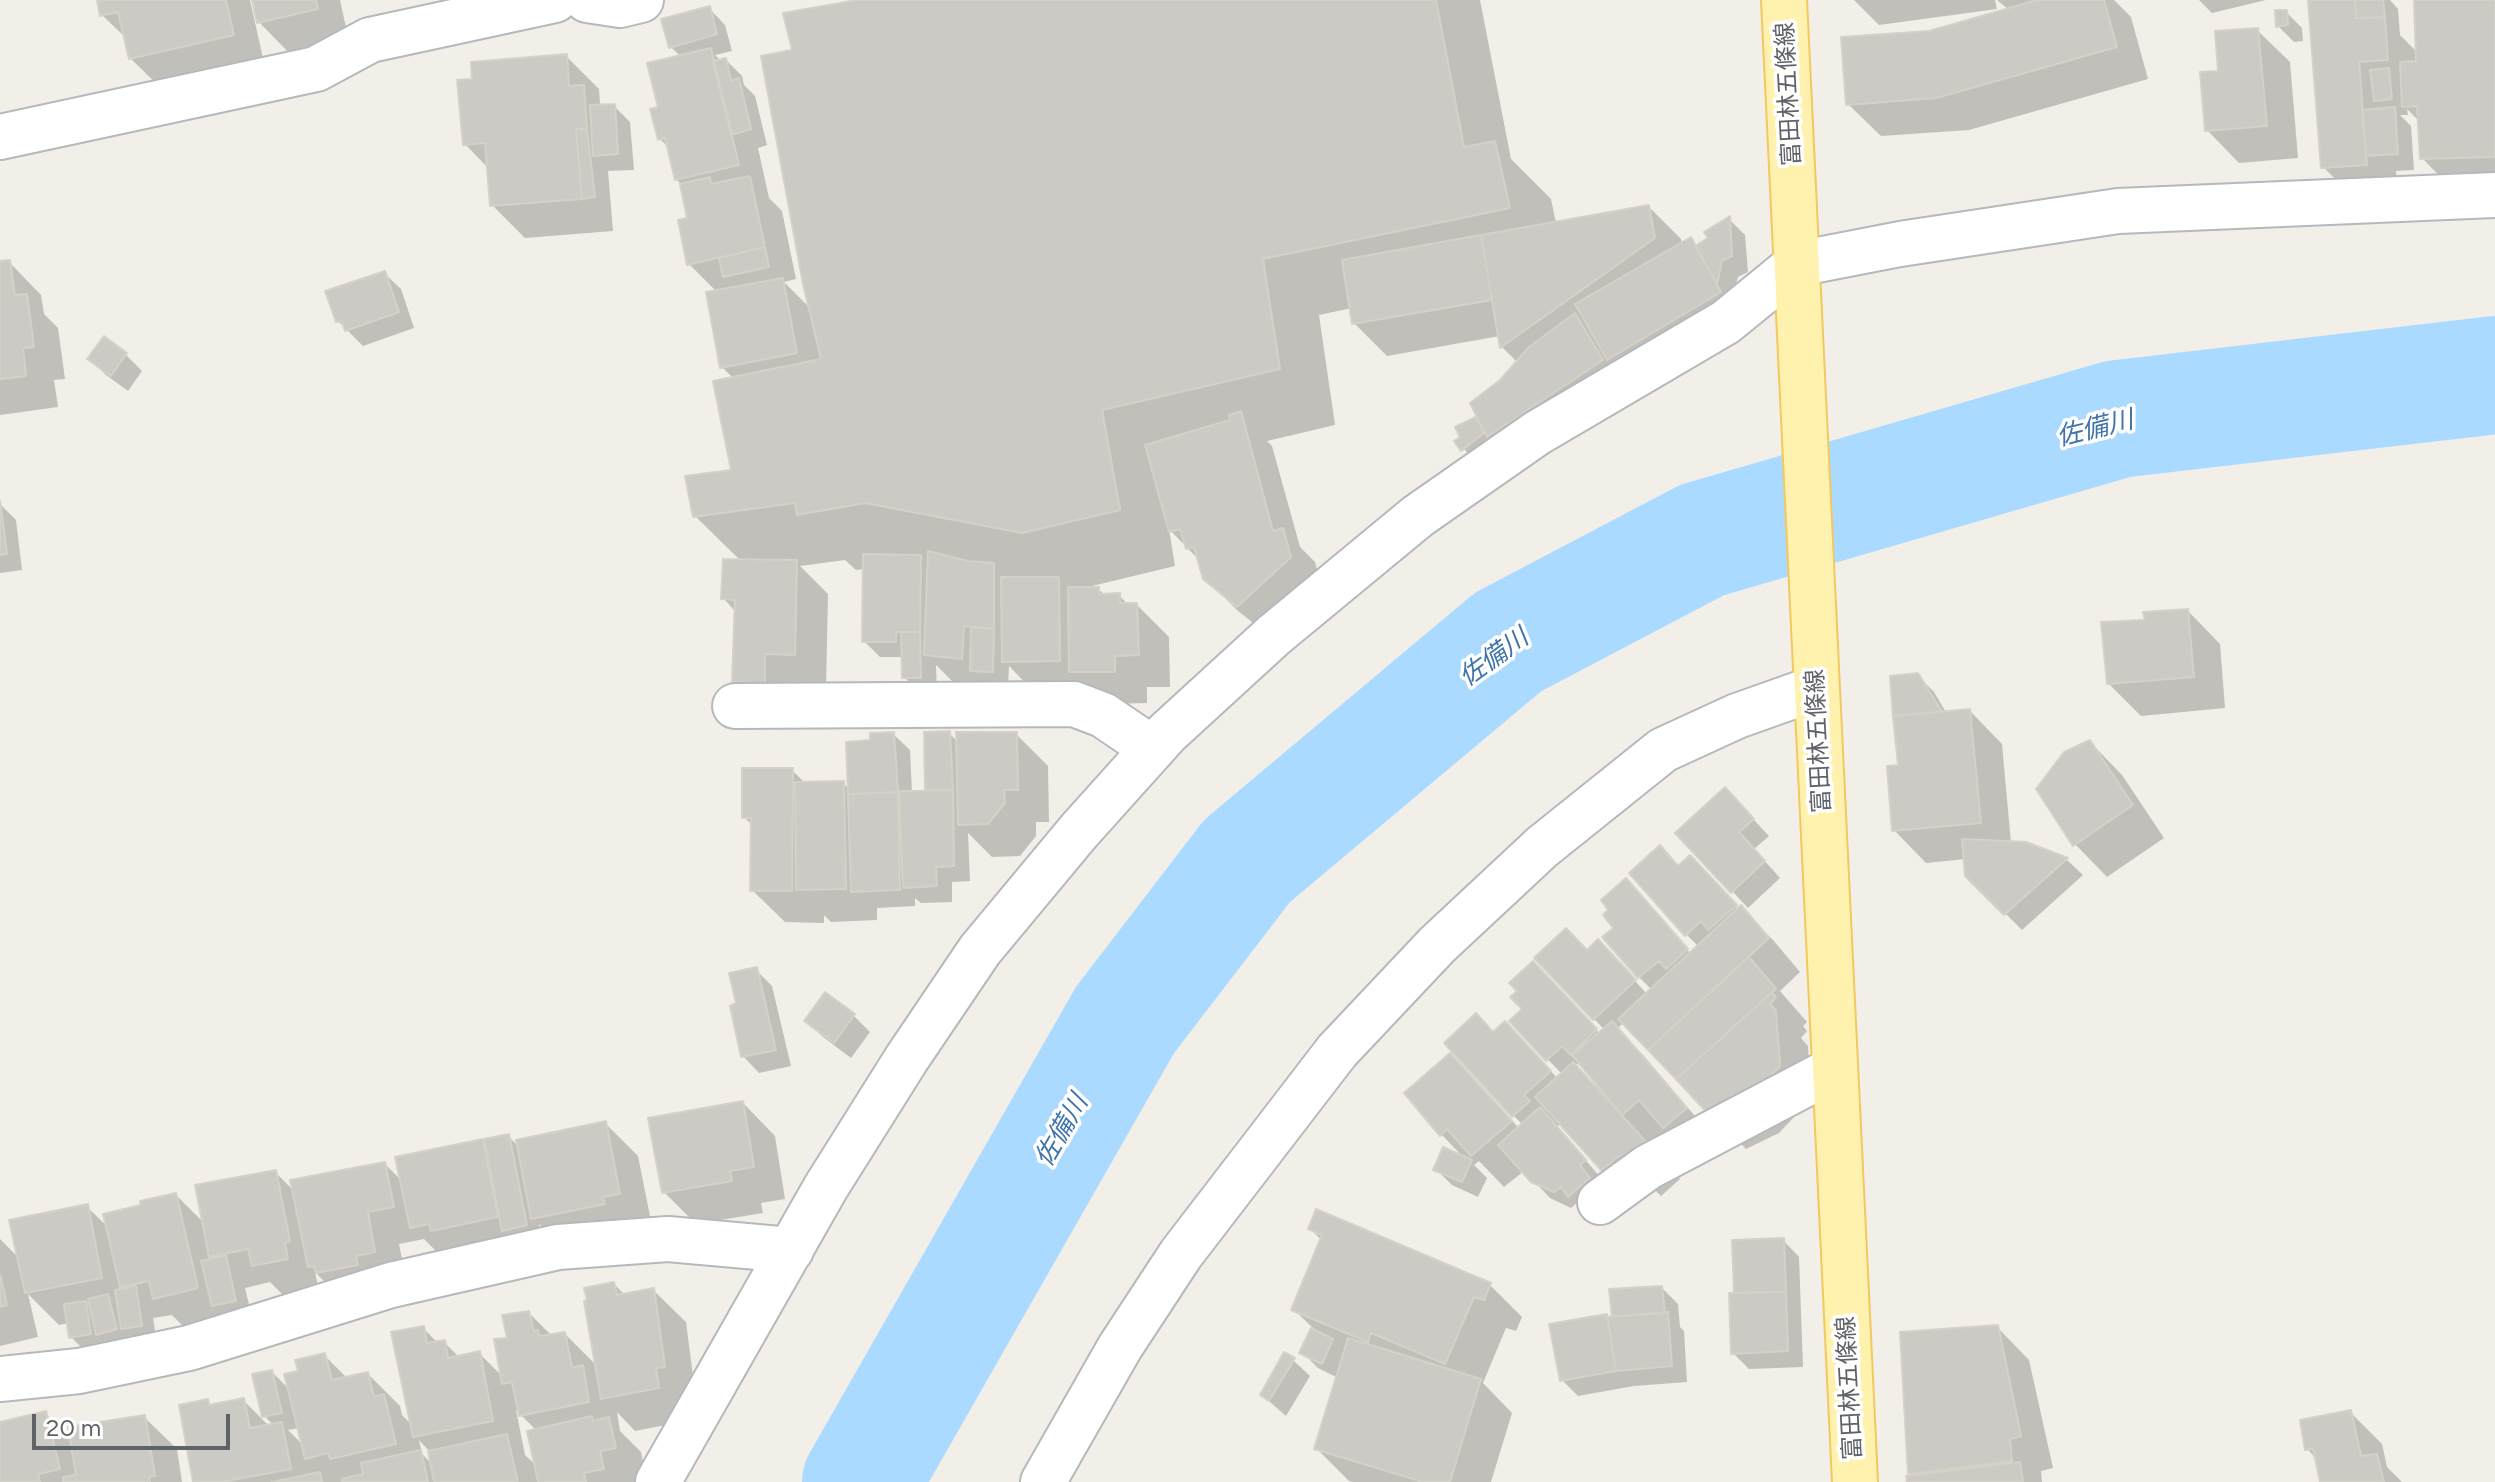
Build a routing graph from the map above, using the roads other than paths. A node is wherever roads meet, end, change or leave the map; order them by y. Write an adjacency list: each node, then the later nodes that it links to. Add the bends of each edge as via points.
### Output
1 (555, 0): 5 (street, via 370,40 316,69)
2 (587, 0): 3 (street, via 620,5)
3 (641, 0)
4 (1784, 0): 7 (main road, 富田林五條線)
5 (0, 137)
6 (2495, 195): 7 (street, via 2118,211)
7 (1797, 264): 8 (main road, 富田林五條線); 10 (street, via 1726,322 1537,433 1418,516 1274,635)
8 (1816, 675): 11 (main road, 富田林五條線); 16 (street, via 1663,750 1542,847 1437,945 1337,1051 1181,1254 1120,1347)
9 (735, 706): 10 (street, via 1074,704 1103,715)
10 (1153, 749): 13 (street, via 980,950 834,1174)
11 (1834, 1069): 12 (street, via 1648,1167); 17 (main road, 富田林五條線)
12 (1600, 1202)
13 (791, 1250): 14 (street, via 668,1239 558,1247 391,1285 189,1348 79,1371); 15 (street)
14 (0, 1379)
15 (658, 1482)
16 (1043, 1482)
17 (1855, 1482)

